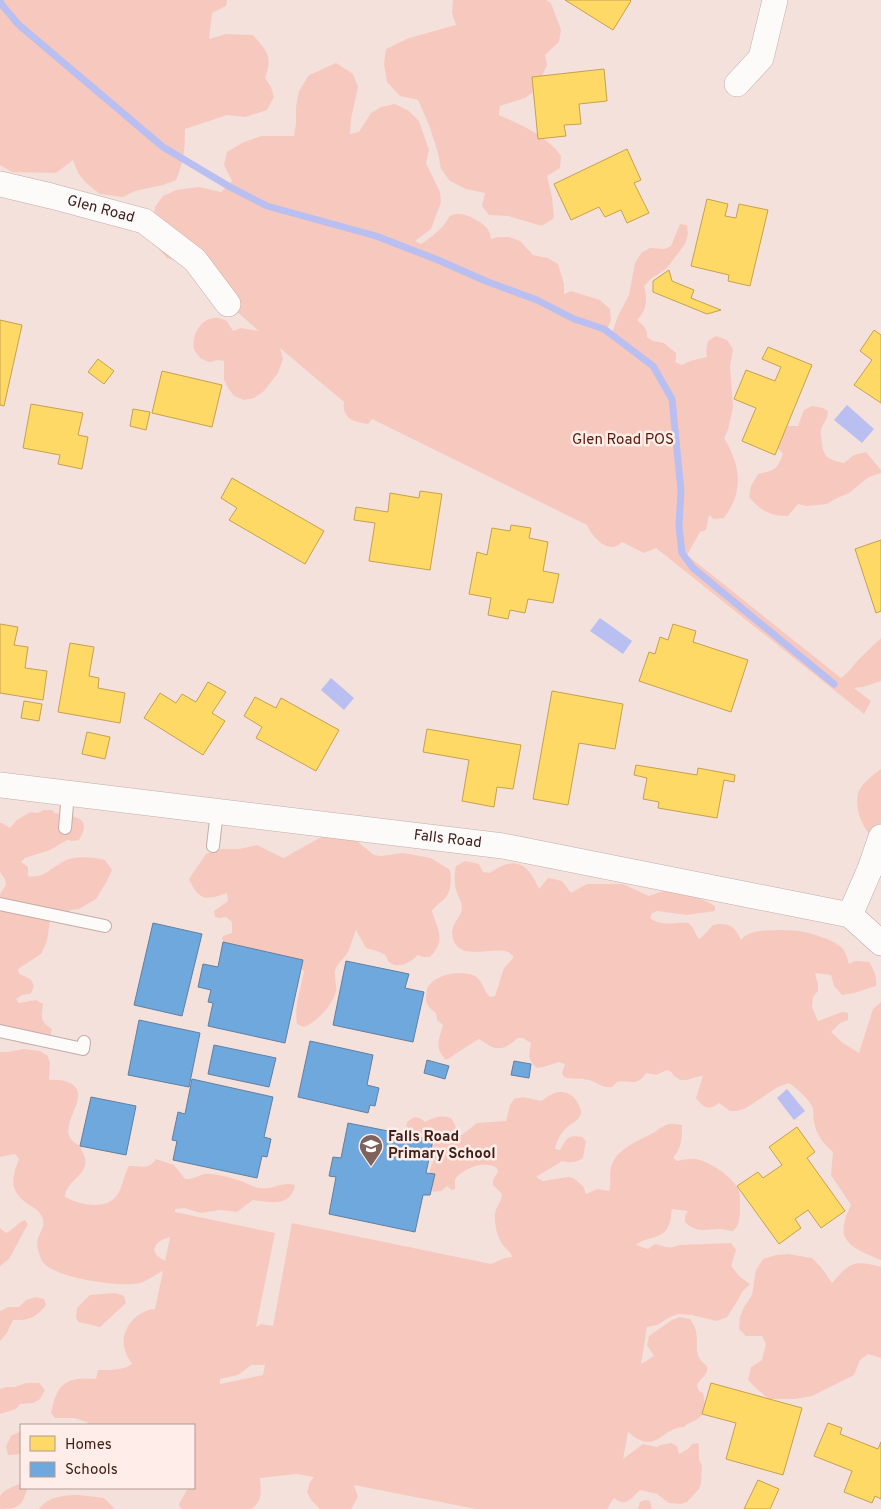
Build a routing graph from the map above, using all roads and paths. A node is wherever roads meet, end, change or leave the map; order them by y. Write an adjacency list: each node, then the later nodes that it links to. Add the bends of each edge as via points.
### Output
1 (774, 0): 2 (street, via 761,58)
2 (737, 84)
3 (0, 184): 4 (street, Glen Road, via 144,221 196,260)
4 (228, 304)
5 (0, 785): 6 (street, Falls Road)
6 (68, 793): 7 (street, Falls Road); 8 (lane)
7 (217, 811): 10 (lane); 12 (street, Falls Road, via 503,846)
8 (65, 828)
9 (881, 837): 12 (street)
10 (213, 846)
11 (0, 904): 13 (lane)
12 (850, 915): 14 (street)
13 (105, 926)
14 (881, 943)
15 (0, 1031): 16 (lane, via 83,1049)
16 (84, 1042)

